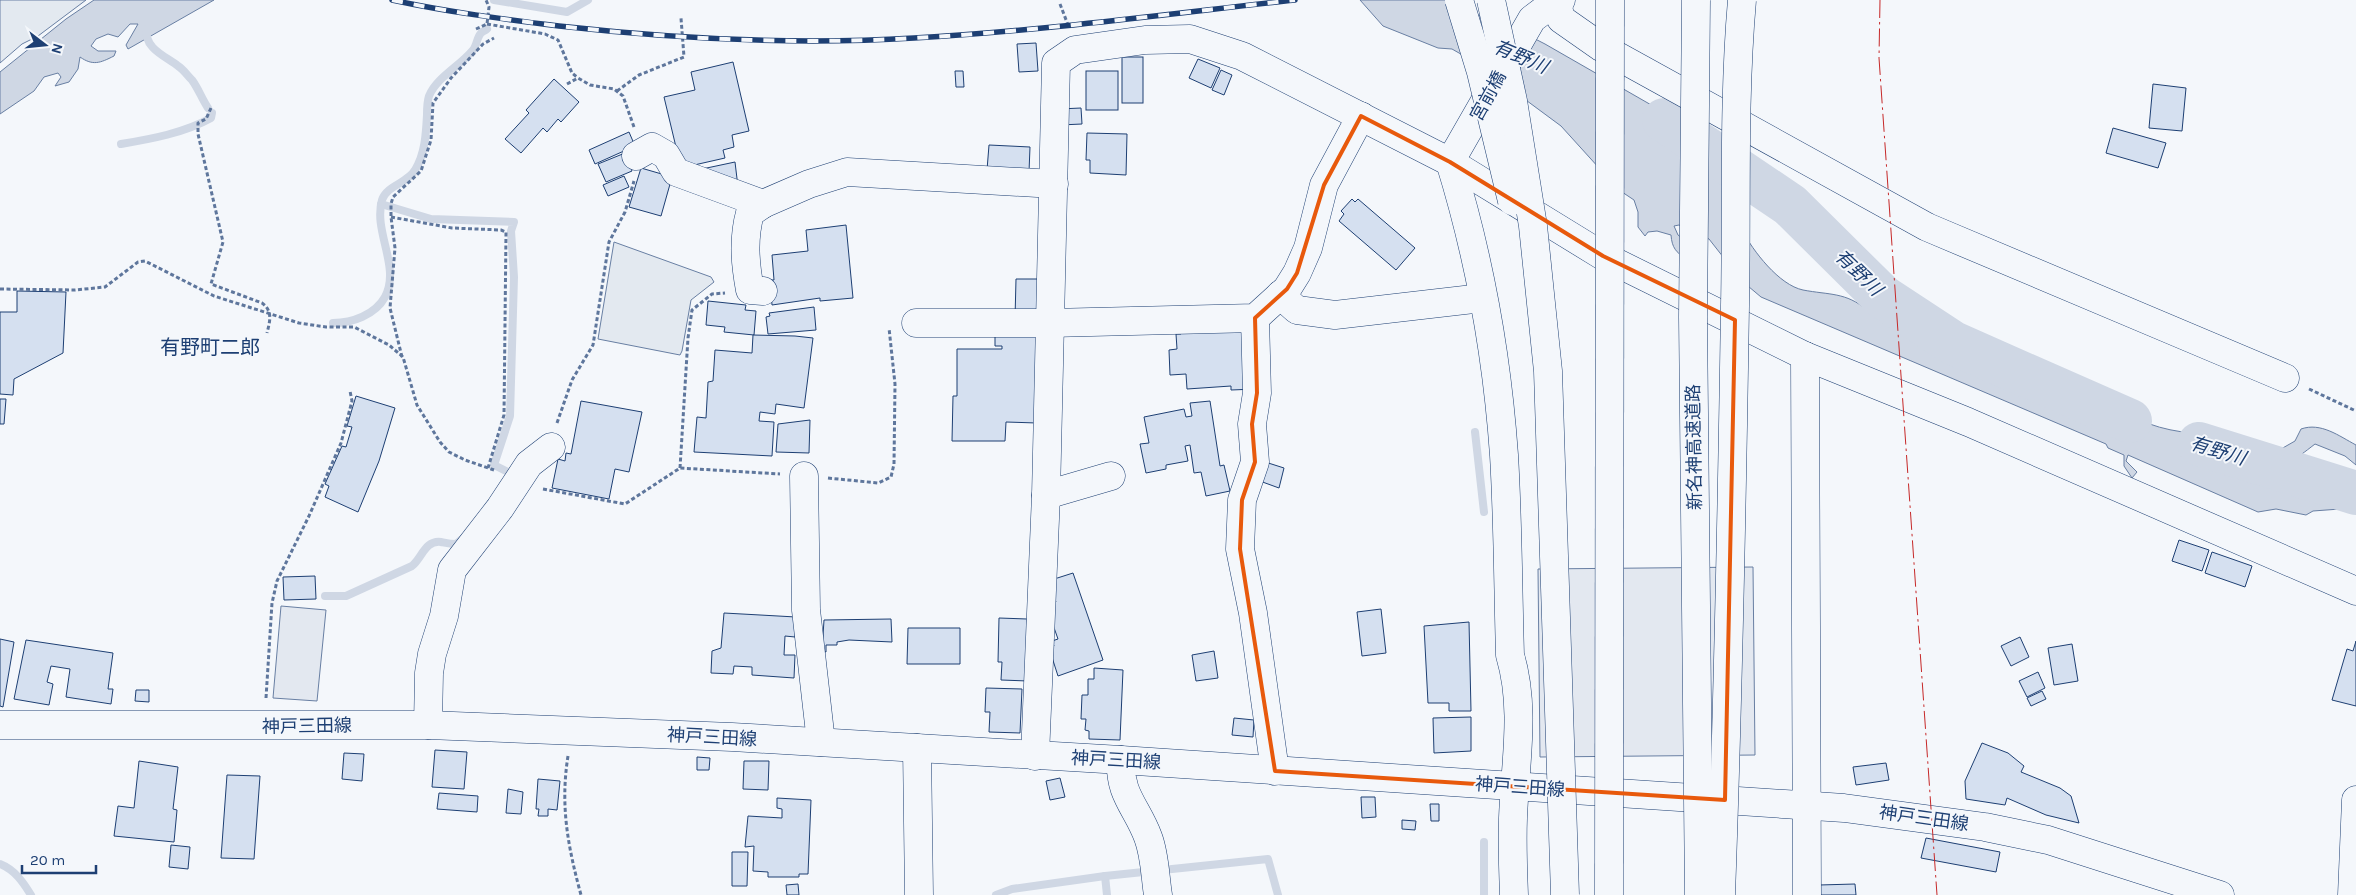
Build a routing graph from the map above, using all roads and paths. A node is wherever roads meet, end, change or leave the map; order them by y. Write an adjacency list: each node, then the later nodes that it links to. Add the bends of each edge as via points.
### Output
1 (486, 0): 9 (path, via 490,7)
2 (1459, 0): 33 (main road, bridge, via 1507,178)
3 (1491, 0): 33 (main road, bridge, via 1514,101 1533,226)
4 (1558, 0): 18 (main road, 宮前橋, bridge, via 1532,18); 34 (main road, via 1561,20 1601,47 1927,227)
5 (1610, 0): 62 (main road, bridge)
6 (1696, 0): 63 (main road, 新名神高速道路, bridge, via 1693,327)
7 (1742, 0): 64 (main road, bridge, via 1736,73 1735,312)
8 (681, 18): 14 (path, via 684,57 639,75)
9 (487, 24): 10 (path); 12 (path, via 546,34 558,40 572,73)
10 (476, 29)
11 (494, 38): 21 (path, via 483,44 451,78 433,103 431,140 421,171 394,197)
12 (578, 78): 13 (path); 14 (path, via 590,85)
13 (568, 84)
14 (617, 91): 17 (path, via 623,96)
15 (211, 108): 26 (path, via 198,125 224,242 211,284 262,303 269,308)
16 (1361, 116): 18 (main road); 19 (main road, via 1242,56 1190,39 1145,40 1076,50 1056,63); 24 (main road, via 1324,185 1308,248 1297,273)
17 (639, 154): 20 (main road, via 652,147 666,155 676,172); 37 (path, via 625,212 609,242 593,345 572,380)
18 (1454, 154): 25 (main road); 31 (main road, via 1603,256)
19 (1054, 184): 20 (main road, via 847,172); 29 (main road)
20 (763, 204): 23 (main road, via 750,213 744,233 746,260)
21 (390, 217): 32 (path, via 395,248 390,308); 38 (path, via 452,228 506,232 504,415)
22 (0, 289): 26 (path, via 105,287 138,262 145,261 214,296)
23 (756, 290): 39 (path, via 712,294 692,310)
24 (1280, 295): 25 (main road, via 1297,310 1336,315); 27 (main road)
25 (1482, 298): 54 (main road, via 1504,452 1510,655 1517,678 1519,749)
26 (270, 314): 30 (path); 32 (path, via 299,323 354,327 389,345)
27 (1255, 318): 29 (main road); 53 (main road, via 1257,393 1252,424 1255,462 1242,500 1240,549 1253,613)
28 (916, 323): 29 (main road); 40 (path, via 905,322 889,328 895,384 891,476 878,483)
29 (1050, 323): 43 (main road)
30 (267, 333)
31 (1804, 356): 44 (main road, via 1968,422); 56 (main road)
32 (402, 358): 38 (path, via 417,405 440,442 449,452)
33 (1548, 371): 61 (main road, bridge)
34 (2285, 378): 36 (path)
35 (350, 391): 47 (path, via 352,401 341,443 277,581 272,603)
36 (2356, 411)
37 (550, 447): 42 (main road, via 528,464)
38 (488, 468): 42 (path)
39 (680, 468): 40 (path); 42 (path, via 625,504)
40 (804, 476): 49 (main road, via 806,610)
41 (1111, 476): 43 (main road)
42 (514, 483): 46 (main road, via 500,508 452,570 429,673)
43 (1046, 495): 51 (main road)
44 (2356, 591)
45 (0, 725): 47 (main road, 神戸三田線)
46 (428, 725): 47 (main road, 神戸三田線); 48 (main road, 神戸三田線)
47 (264, 726)
48 (572, 730): 49 (main road, 神戸三田線); 57 (path, via 565,777 564,819)
49 (821, 742): 50 (main road, 神戸三田線)
50 (917, 748): 51 (main road, 神戸三田線); 58 (main road)
51 (1035, 756): 52 (main road, 神戸三田線)
52 (1122, 760): 53 (main road, 神戸三田線); 59 (main road, via 1120,778 1148,836)
53 (1275, 771): 54 (main road, 神戸三田線)
54 (1516, 787): 56 (main road, 神戸三田線); 60 (main road)
55 (2356, 800): 67 (main road)
56 (1806, 806): 65 (main road); 66 (main road, 神戸三田線, via 1920,817 2048,840)
57 (581, 895)
58 (919, 895)
59 (1158, 895)
60 (1514, 895)
61 (1565, 895)
62 (1609, 895)
63 (1699, 895)
64 (1722, 895)
65 (1807, 895)
66 (2220, 895)
67 (2352, 895)

